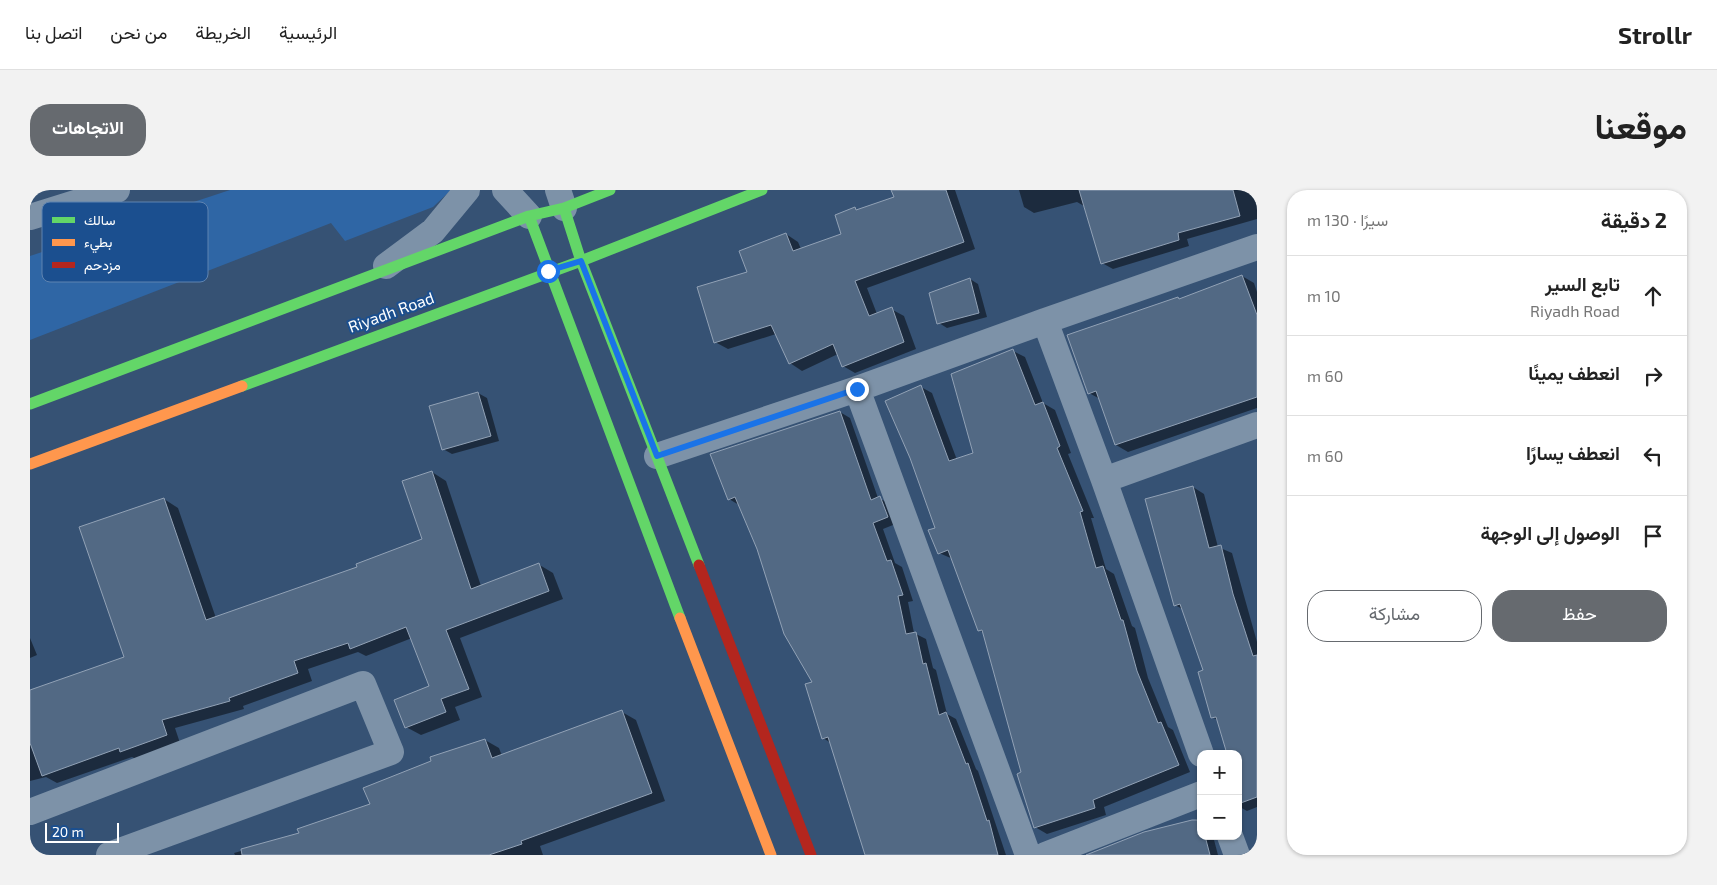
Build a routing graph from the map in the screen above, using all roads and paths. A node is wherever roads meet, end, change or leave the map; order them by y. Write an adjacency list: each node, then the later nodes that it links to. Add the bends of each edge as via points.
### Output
1 (117, 190): 7 (street)
2 (468, 190): 14 (street, via 433,231)
3 (505, 190): 9 (street)
4 (610, 190): 6 (street)
5 (762, 190): 12 (street, Riyadh Road)
6 (561, 199): 9 (street); 12 (street)
7 (78, 202)
8 (42, 213): 10 (street)
9 (529, 216): 13 (street); 14 (street)
10 (30, 217)
11 (1257, 248): 15 (street)
12 (581, 261): 13 (street, Riyadh Road); 19 (street)
13 (548, 271): 20 (street, Riyadh Road); 27 (street)
14 (372, 276): 17 (street)
15 (1045, 321): 16 (street); 21 (street)
16 (857, 389): 19 (street); 29 (street)
17 (30, 404)
18 (1257, 425): 21 (street)
19 (657, 456): 28 (street)
20 (30, 464)
21 (1104, 480): 22 (street)
22 (1200, 750)
23 (1198, 795): 30 (street)
24 (30, 812): 26 (street, via 363,684 391,752)
25 (1231, 840): 31 (street)
26 (109, 855)
27 (771, 855)
28 (811, 855)
29 (1028, 855)
30 (1045, 855)
31 (1237, 855)

